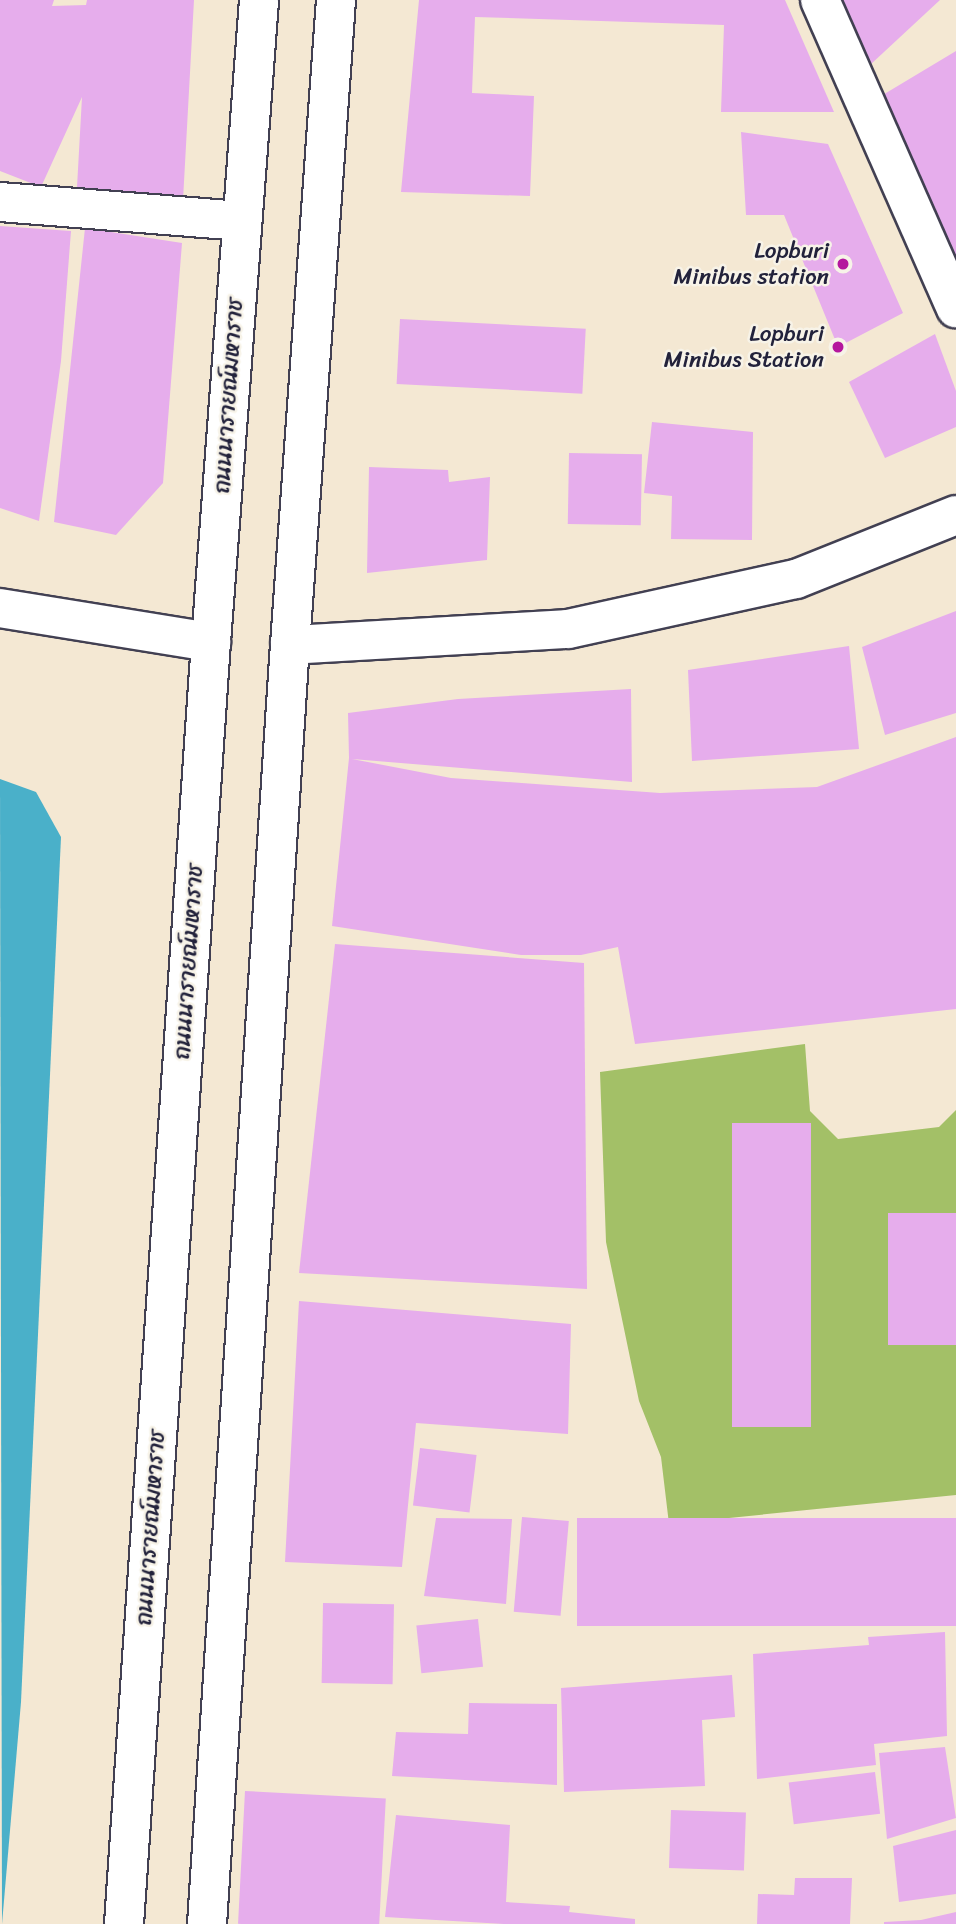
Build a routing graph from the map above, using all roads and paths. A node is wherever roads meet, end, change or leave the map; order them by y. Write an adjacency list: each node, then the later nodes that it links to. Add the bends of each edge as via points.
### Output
1 (259, 0): 5 (main road, ถนนนารายณ์มหาราช)
2 (337, 0): 10 (main road)
3 (820, 0): 6 (main road)
4 (0, 202): 5 (main road)
5 (241, 222): 9 (main road, ถนนนารายณ์มหาราช)
6 (956, 308)
7 (956, 515): 10 (main road, via 796,579 568,629)
8 (0, 608): 9 (main road)
9 (211, 642): 11 (main road, ถนนนารายณ์มหาราช)
10 (290, 645): 12 (main road)
11 (124, 1924)
12 (208, 1924)

